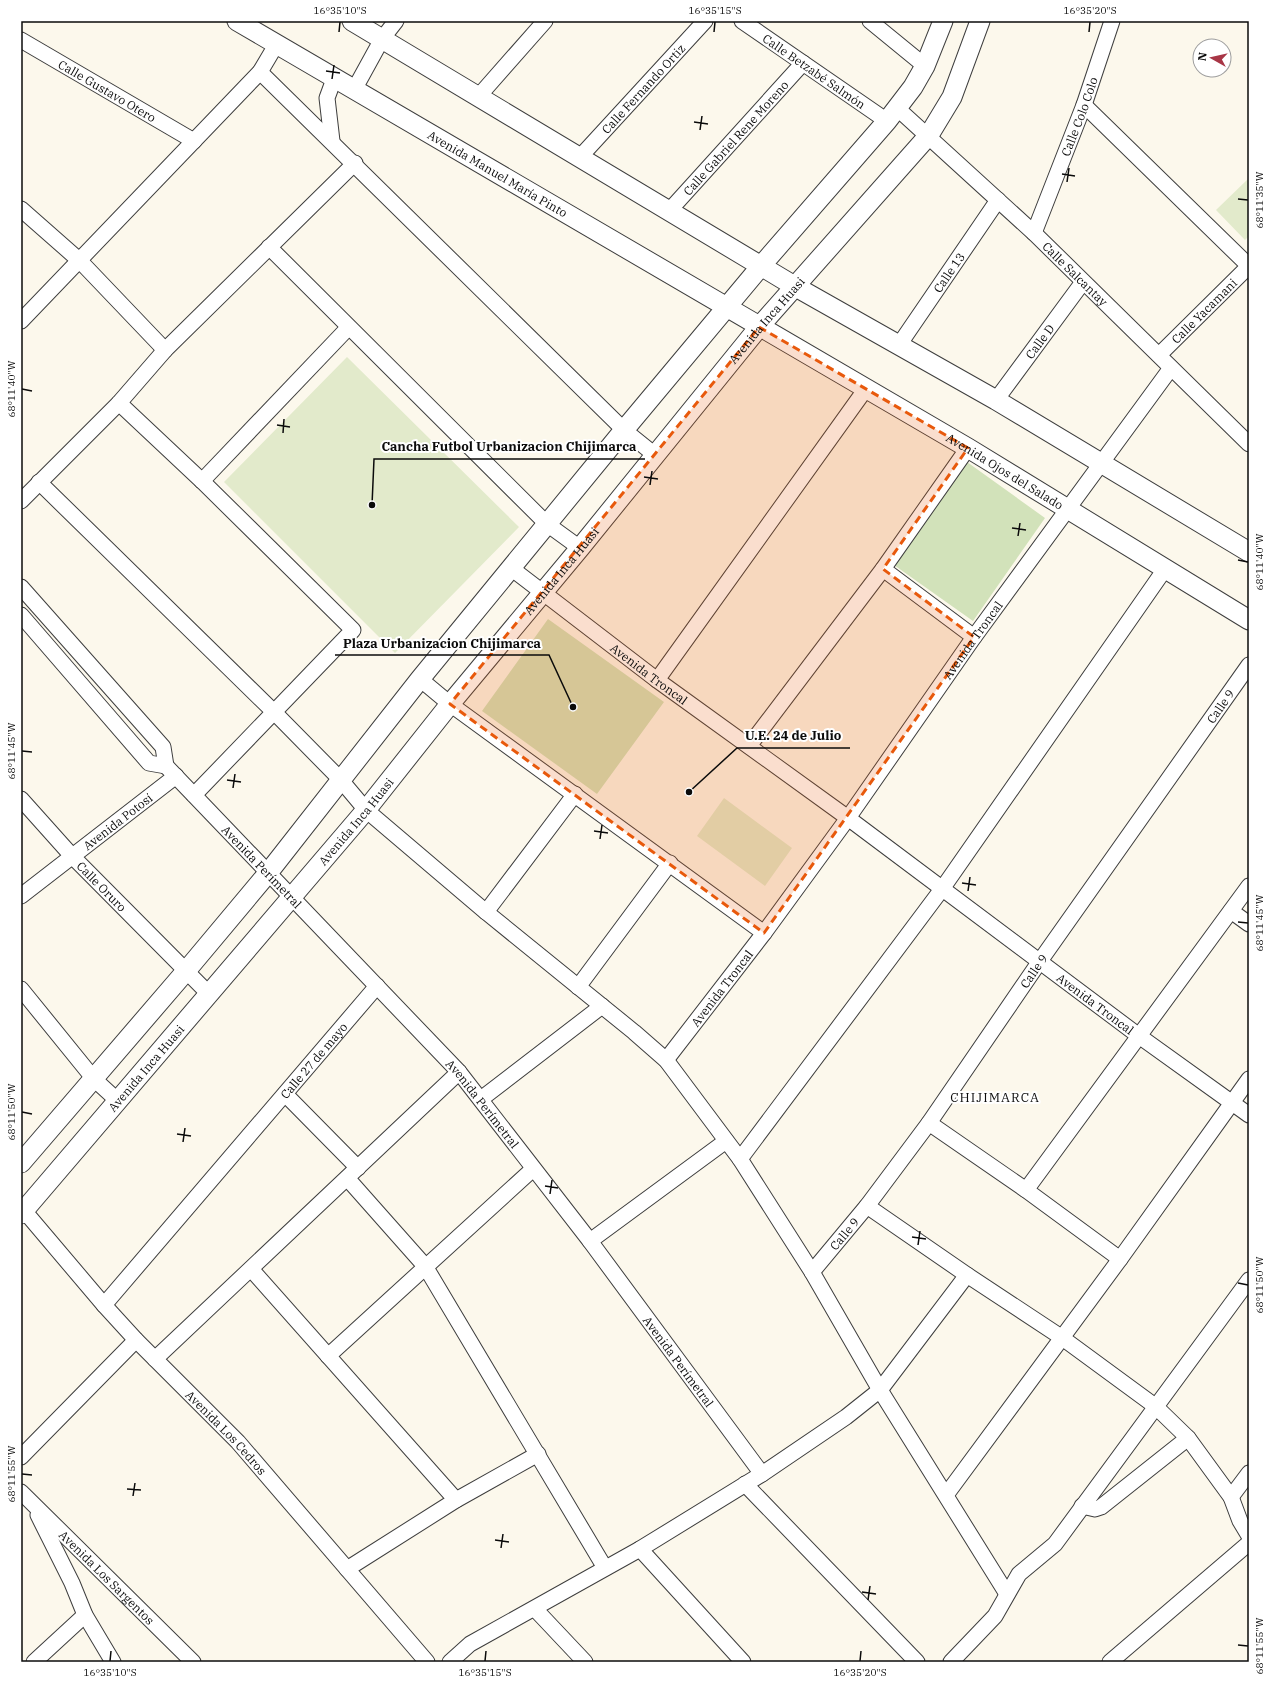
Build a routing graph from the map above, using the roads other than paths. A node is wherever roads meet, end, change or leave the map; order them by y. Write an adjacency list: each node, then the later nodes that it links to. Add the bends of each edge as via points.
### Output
1 (237, 21): 13 (street, Avenida Manuel María Pinto)
2 (352, 21): 11 (street)
3 (396, 21): 11 (street)
4 (546, 21): 19 (street)
5 (705, 21): 25 (street, Calle Fernando Ortiz)
6 (742, 21): 14 (street, Calle Betzabé Salmón)
7 (870, 21): 15 (street)
8 (943, 21): 15 (street)
9 (980, 21): 22 (street, Avenida Inca Huasi, via 952,97)
10 (1112, 21): 20 (street, Calle Colo Colo)
11 (382, 39): 18 (street); 19 (street)
12 (21, 40): 23 (street, Calle Gustavo Otero)
13 (276, 45): 16 (street); 17 (street, Avenida Manuel María Pinto)
14 (803, 63): 21 (street, Calle Betzabé Salmón); 29 (street, Calle Gabriel Rene Moreno)
15 (925, 66): 21 (street)
16 (260, 72): 23 (street); 24 (street)
17 (334, 79): 18 (street, Avenida Manuel María Pinto); 24 (street, via 327,98)
18 (354, 90): 37 (street, Avenida Manuel María Pinto)
19 (478, 97): 25 (street)
20 (1084, 105): 30 (street, Calle Colo Colo); 34 (street)
21 (892, 115): 22 (street, Calle Salcantay); 33 (street)
22 (929, 135): 27 (street, Calle Salcantay); 36 (street, Avenida Inca Huasi)
23 (194, 141): 32 (street)
24 (332, 141): 26 (street)
25 (580, 157): 29 (street)
26 (355, 163): 31 (street); 48 (street)
27 (998, 200): 30 (street, Calle Salcantay); 41 (street, Calle 13)
28 (21, 209): 32 (street)
29 (669, 211): 33 (street)
30 (1034, 233): 35 (street, Calle Salcantay)
31 (269, 247): 40 (street); 42 (street)
32 (80, 261): 38 (street); 42 (street)
33 (761, 266): 36 (street); 37 (street)
34 (1249, 266): 43 (street, Calle Yacamani)
35 (1083, 282): 43 (street, Calle Salcantay); 46 (street, Calle D)
36 (796, 287): 39 (street, Avenida Inca Huasi); 41 (street)
37 (726, 307): 39 (street, Avenida Manuel María Pinto); 48 (street)
38 (21, 321)
39 (759, 327): 45 (street, Avenida Ojos del Salado); 51 (street, Avenida Inca Huasi)
40 (348, 328): 53 (street); 57 (street)
41 (899, 345): 46 (street)
42 (166, 350): 47 (street)
43 (1159, 355): 44 (street, Calle Salcantay)
44 (1171, 368): 49 (street, Calle Salcantay); 52 (street, Avenida Troncal)
45 (865, 390): 50 (street, Avenida Ojos del Salado); 70 (street)
46 (996, 400): 52 (street)
47 (119, 403): 53 (street); 54 (street)
48 (624, 430): 51 (street); 57 (street)
49 (1247, 438)
50 (968, 448): 56 (street, Avenida Ojos del Salado); 61 (street)
51 (655, 455): 58 (street, Avenida Inca Huasi)
52 (1101, 464): 56 (street, Avenida Troncal); 59 (street)
53 (202, 481): 72 (street, via 353,630)
54 (39, 482): 55 (street); 72 (street)
55 (21, 501)
56 (1068, 510): 62 (street, Avenida Ojos del Salado); 67 (street, Avenida Troncal)
57 (547, 524): 58 (street); 60 (street)
58 (580, 548): 64 (street, Avenida Inca Huasi)
59 (1249, 552)
60 (511, 568): 64 (street, Avenida Troncal); 69 (street)
61 (882, 569): 67 (street); 73 (street)
62 (1165, 569): 66 (street, Avenida Ojos del Salado); 85 (street)
63 (21, 587): 74 (street, via 163,747)
64 (543, 593): 70 (street, Avenida Troncal); 71 (street, Avenida Inca Huasi)
65 (21, 615): 74 (street, via 149,763)
66 (1249, 620)
67 (974, 637): 80 (street, Avenida Troncal)
68 (1249, 665): 92 (street, Calle 9)
69 (420, 679): 71 (street); 75 (street)
70 (657, 680): 73 (street, Avenida Troncal)
71 (450, 704): 76 (street); 79 (street, Avenida Inca Huasi)
72 (274, 712): 75 (street); 77 (street)
73 (749, 746): 80 (street, Avenida Troncal)
74 (171, 771): 77 (street, Avenida Perímetral); 81 (street, Avenida Potosí)
75 (340, 779): 79 (street); 83 (street)
76 (575, 794): 82 (street); 89 (street)
77 (194, 795): 83 (street, Avenida Perímetral)
78 (21, 799): 81 (street, Calle Oruro)
79 (366, 810): 86 (street, Avenida Inca Huasi); 89 (street)
80 (848, 818): 85 (street, Avenida Troncal); 91 (street, Avenida Troncal)
81 (72, 856): 87 (street, Avenida Potosí); 93 (street, Calle Oruro)
82 (670, 863): 91 (street); 95 (street)
83 (268, 872): 86 (street, Avenida Perímetral); 93 (street)
84 (1249, 886): 88 (street)
85 (942, 889): 92 (street, Avenida Troncal); 111 (street)
86 (291, 895): 94 (street, Avenida Perímetral); 97 (street, Avenida Inca Huasi)
87 (21, 896)
88 (1231, 911): 90 (street); 99 (street)
89 (486, 912): 95 (street)
90 (1249, 924)
91 (764, 933): 100 (street, Avenida Troncal)
92 (1040, 960): 99 (street, Avenida Troncal); 109 (street, Calle 9)
93 (186, 971): 97 (street, Calle Oruro); 102 (street)
94 (377, 986): 101 (street, Avenida Perímetral); 104 (street, Calle 27 de mayo)
95 (578, 987): 98 (street)
96 (21, 990): 102 (street)
97 (209, 994): 106 (street, Avenida Inca Huasi)
98 (602, 1006): 100 (street); 105 (street)
99 (1139, 1036): 107 (street, Avenida Troncal); 115 (street)
100 (666, 1060): 110 (street)
101 (459, 1072): 105 (street, Avenida Perímetral); 114 (street)
102 (94, 1079): 106 (street); 112 (street)
103 (1249, 1079): 107 (street)
104 (285, 1094): 114 (street); 125 (street, Calle 27 de mayo)
105 (481, 1099): 113 (street, Avenida Perímetral)
106 (118, 1101): 117 (street, Avenida Inca Huasi)
107 (1232, 1103): 108 (street, Avenida Troncal); 119 (street)
108 (1249, 1115)
109 (929, 1123): 115 (street); 116 (street, Calle 9)
110 (726, 1141): 111 (street); 118 (street)
111 (740, 1159): 122 (street)
112 (21, 1162)
113 (533, 1169): 118 (street, Avenida Perímetral); 120 (street)
114 (352, 1173): 120 (street); 121 (street)
115 (1026, 1190): 119 (street)
116 (867, 1206): 122 (street, Calle 9); 123 (street)
117 (22, 1210): 125 (street, Avenida Los Cedros)
118 (590, 1242): 136 (street, Avenida Perímetral)
119 (1120, 1260): 126 (street)
120 (425, 1266): 128 (street); 133 (street)
121 (250, 1269): 128 (street); 129 (street)
122 (812, 1272): 130 (street)
123 (967, 1275): 126 (street); 130 (street)
124 (1249, 1280): 131 (street)
125 (104, 1305): 127 (street, Avenida Los Cedros)
126 (1061, 1337): 131 (street); 139 (street)
127 (136, 1340): 129 (street, Avenida Los Cedros); 134 (street)
128 (328, 1356): 141 (street)
129 (155, 1359): 148 (street, Avenida Los Cedros, via 238,1442)
130 (880, 1390): 136 (street, via 846,1417); 139 (street)
131 (1155, 1406): 132 (street); 143 (street)
132 (1188, 1438): 140 (street); 143 (street, via 1101,1507 1095,1509)
133 (538, 1454): 141 (street); 147 (street)
134 (21, 1457)
135 (1249, 1473): 140 (street)
136 (762, 1474): 137 (street)
137 (745, 1484): 146 (street); 159 (street)
138 (21, 1492): 142 (street, Avenida Los Sargentos)
139 (946, 1495): 149 (street)
140 (1231, 1497): 144 (street)
141 (456, 1500): 148 (street)
142 (32, 1504): 151 (street, via 72,1583); 154 (street, Avenida Los Sargentos)
143 (1082, 1506): 149 (street, via 1055,1544 1019,1574)
144 (1249, 1536)
145 (1249, 1543): 161 (street)
146 (640, 1549): 147 (street); 158 (street)
147 (606, 1568): 150 (street)
148 (347, 1569): 155 (street, Avenida Los Cedros)
149 (1007, 1594): 160 (street, via 996,1616)
150 (535, 1609): 156 (street, via 470,1644); 157 (street)
151 (85, 1615): 152 (street); 153 (street)
152 (34, 1662)
153 (113, 1662)
154 (193, 1662)
155 (427, 1662)
156 (450, 1662)
157 (585, 1662)
158 (743, 1662)
159 (917, 1662)
160 (951, 1662)
161 (1110, 1662)

